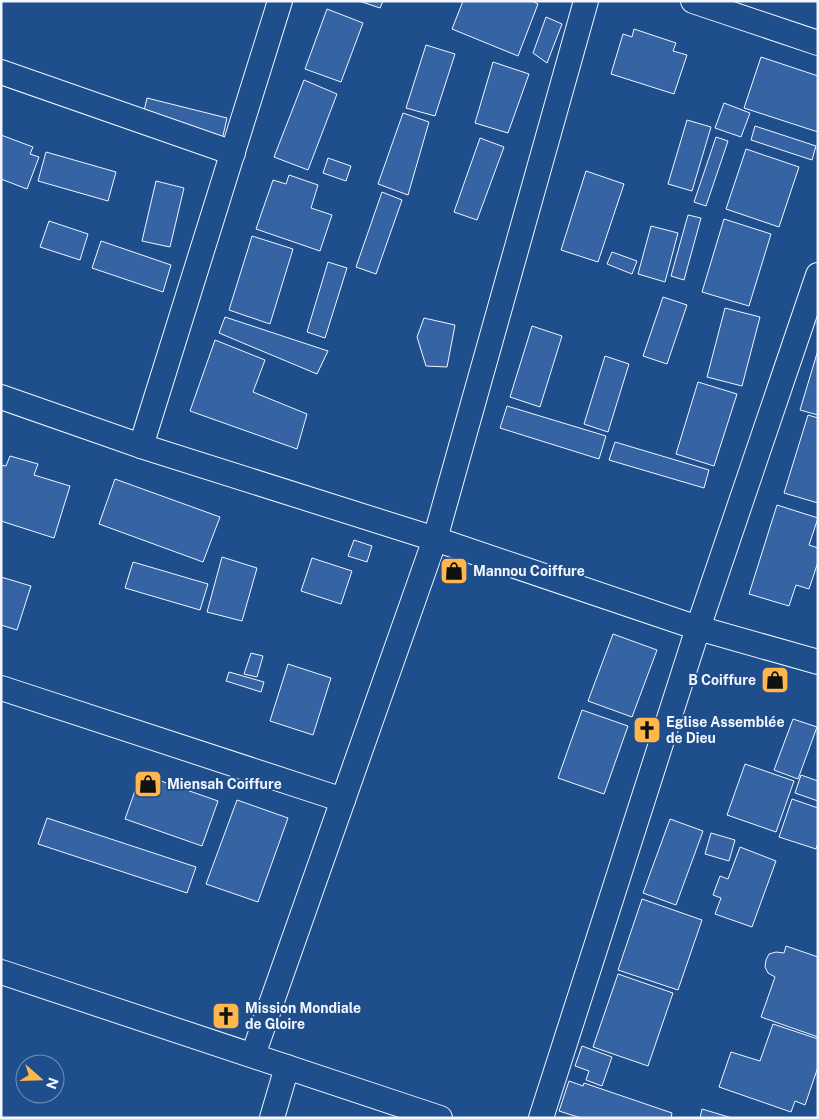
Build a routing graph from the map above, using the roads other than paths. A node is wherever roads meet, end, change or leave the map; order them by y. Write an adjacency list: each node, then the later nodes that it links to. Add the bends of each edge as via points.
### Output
1 (280, 1): 6 (street)
2 (586, 1): 10 (street)
3 (693, 1): 4 (street)
4 (818, 43)
5 (1, 72): 6 (street)
6 (233, 153): 9 (street)
7 (818, 275): 11 (street)
8 (1, 397): 9 (street)
9 (141, 446): 10 (street)
10 (435, 539): 11 (street); 14 (street)
11 (698, 628): 12 (street); 20 (street)
12 (818, 662)
13 (1, 688): 14 (street)
14 (343, 800): 16 (street)
15 (1, 972): 16 (street)
16 (253, 1055): 17 (street)
17 (287, 1067): 18 (street); 19 (street)
18 (272, 1118)
19 (440, 1118)
20 (541, 1118)

